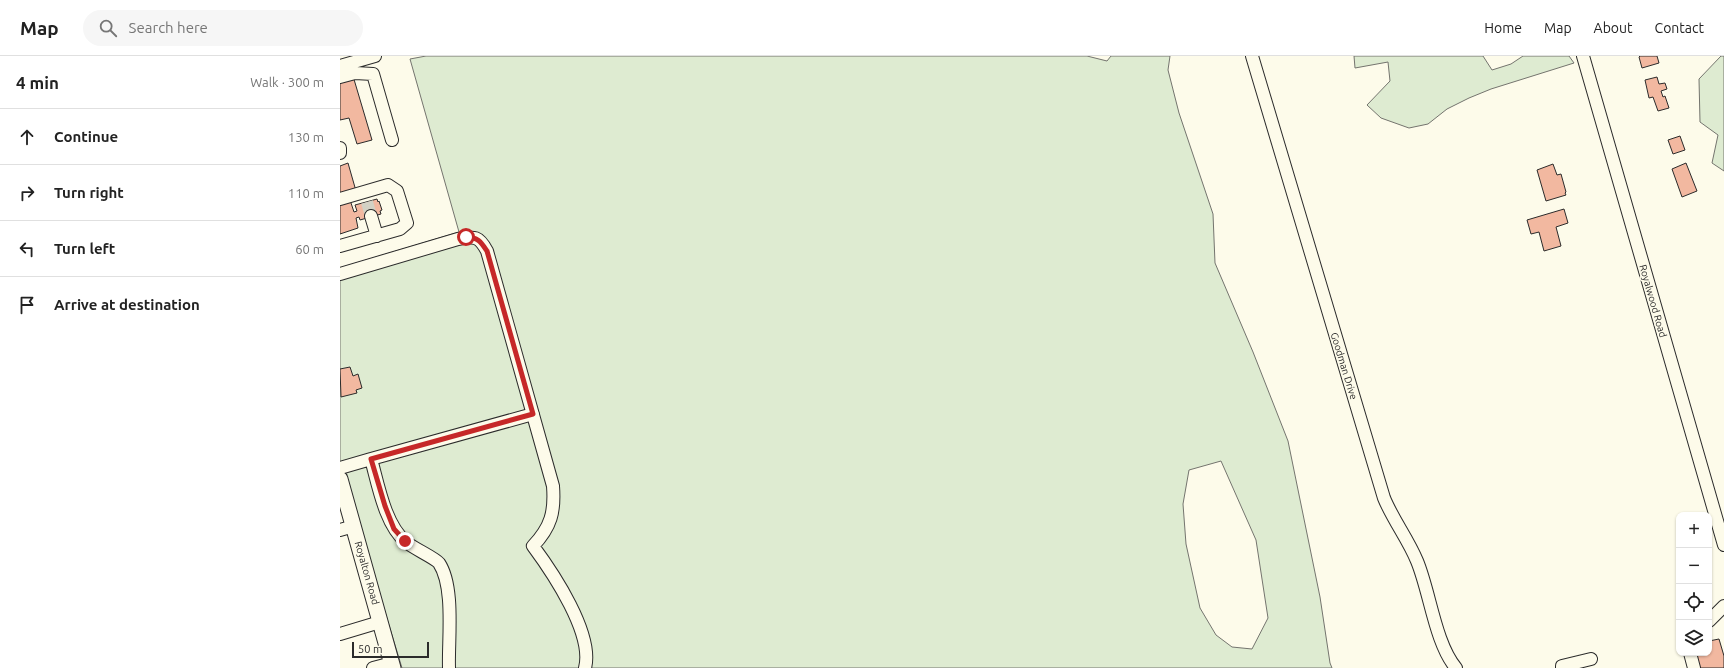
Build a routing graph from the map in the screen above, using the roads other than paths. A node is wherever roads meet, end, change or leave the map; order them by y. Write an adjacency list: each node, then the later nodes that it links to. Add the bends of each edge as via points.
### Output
1 (375, 56): 4 (street)
2 (1252, 56): 31 (street, Goodman Drive, via 1384,498 1416,560 1442,644 1449,660)
3 (1583, 56): 20 (street, Royalwood Road)
4 (340, 66)
5 (340, 77): 6 (street, via 355,73 373,74)
6 (392, 140)
7 (340, 148): 8 (street)
8 (340, 153)
9 (340, 199): 11 (street, via 365,197 388,185 397,190 407,223 400,229)
10 (371, 216): 11 (street)
11 (377, 236): 12 (street)
12 (340, 246)
13 (340, 274): 14 (street, via 458,239 473,237 481,240 487,251)
14 (533, 414): 15 (street); 30 (street, via 554,502 552,516 543,536 533,546 567,598 577,621 587,650)
15 (371, 459): 16 (street); 29 (street, via 394,529 416,550 438,562 444,576 451,616)
16 (340, 468)
17 (340, 479): 18 (main road, Royalton Road)
18 (343, 498): 19 (main road, Royalton Road)
19 (346, 520): 23 (main road, Royalton Road)
20 (1724, 545)
21 (1724, 606): 22 (street)
22 (1710, 620)
23 (380, 622): 24 (street); 27 (main road, Royalton Road)
24 (340, 634)
25 (1691, 656): 33 (street)
26 (1591, 659): 32 (street)
27 (392, 665): 28 (street)
28 (373, 668)
29 (449, 668)
30 (585, 668)
31 (1456, 668)
32 (1562, 668)
33 (1694, 668)

